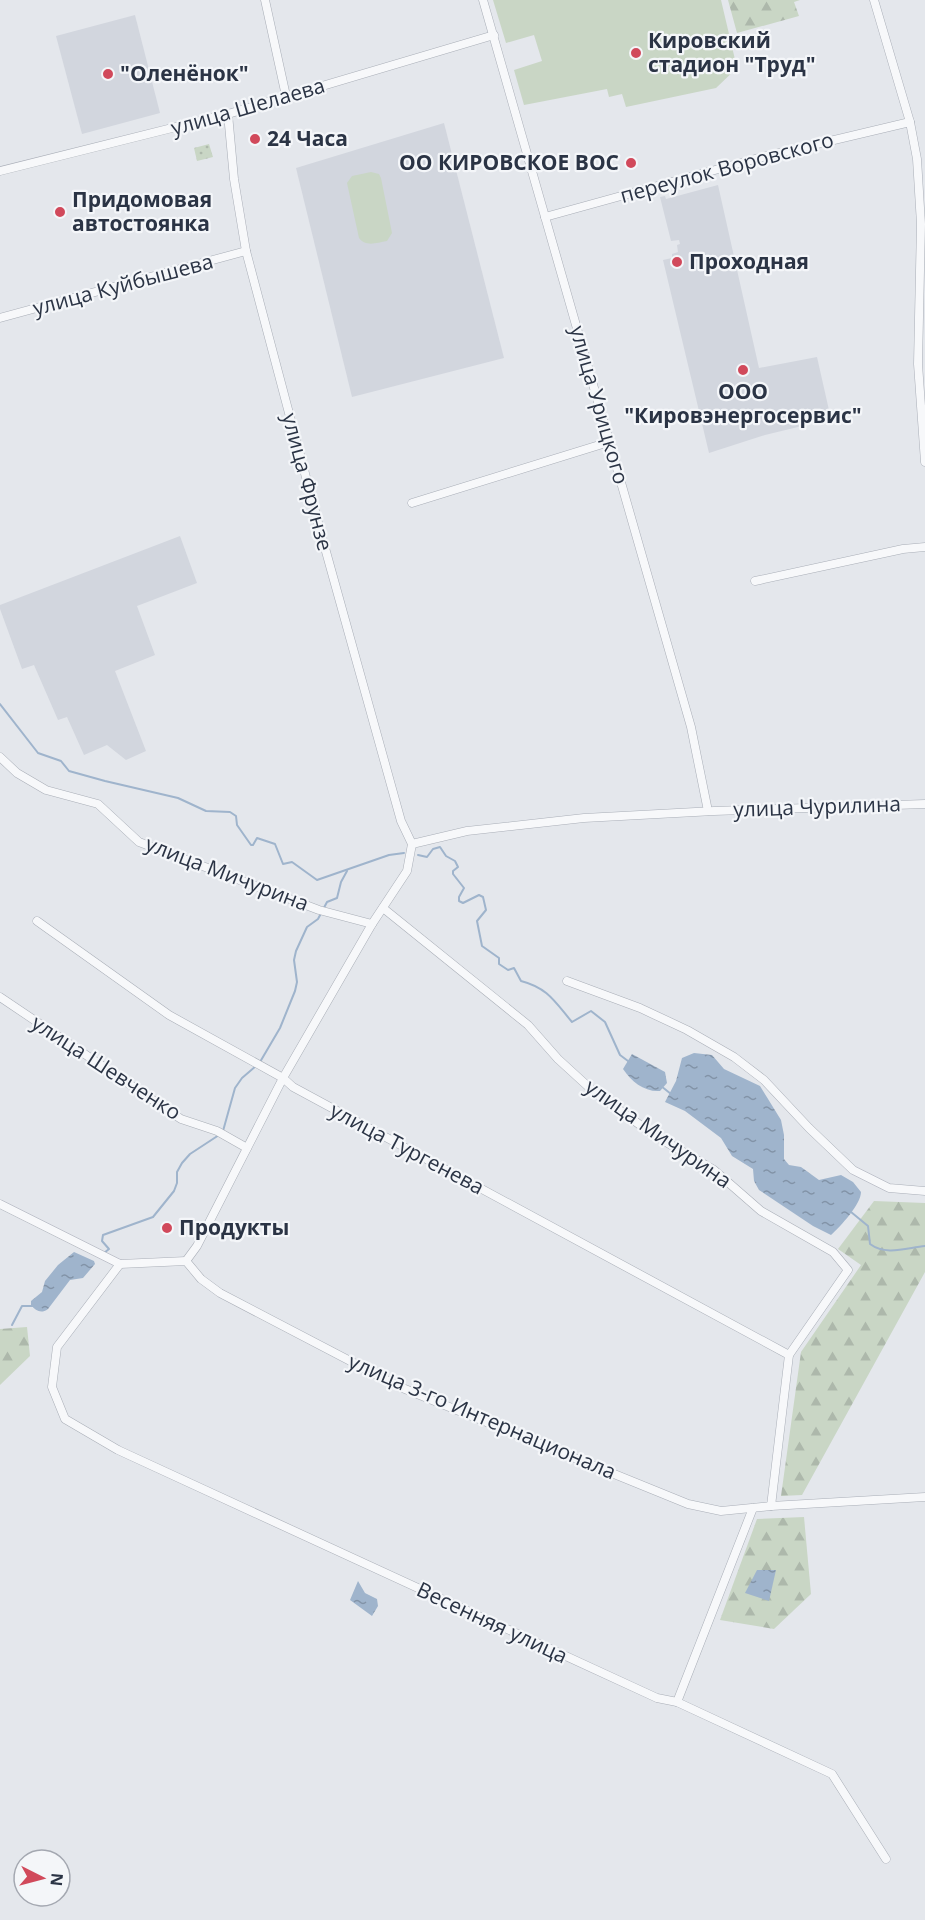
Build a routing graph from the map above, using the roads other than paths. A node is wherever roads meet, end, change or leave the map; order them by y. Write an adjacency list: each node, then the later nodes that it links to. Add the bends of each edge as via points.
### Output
1 (265, 0): 5 (street)
2 (483, 0): 4 (street, улица Урицкого)
3 (874, 0): 7 (street)
4 (494, 35): 5 (street, улица Шелаева); 9 (street, улица Урицкого)
5 (286, 96): 6 (street, улица Шелаева)
6 (228, 114): 8 (street, улица Шелаева); 10 (street, улица Фрунзе)
7 (910, 122): 9 (street, переулок Воровского); 13 (street, via 921,224 918,364)
8 (0, 171)
9 (546, 216): 12 (street, улица Урицкого)
10 (246, 251): 11 (street, улица Куйбышева); 20 (street, улица Фрунзе, via 394,798)
11 (0, 318)
12 (609, 442): 14 (street); 19 (street, улица Урицкого, via 691,728)
13 (925, 462)
14 (412, 503)
15 (925, 547): 16 (street)
16 (755, 581)
17 (0, 756): 23 (street, улица Мичурина, via 17,773 46,790 98,804 140,842 319,910)
18 (925, 804): 19 (street, улица Чурилина)
19 (708, 811): 20 (street, улица Чурилина, via 584,818 467,831)
20 (412, 844): 21 (street, via 407,871)
21 (383, 908): 23 (street); 32 (street, улица Мичурина, via 528,1025 592,1091 714,1170 761,1211 833,1252 848,1270)
22 (38, 921): 26 (street, улица Тургенева, via 169,1015)
23 (372, 924): 26 (street)
24 (567, 981): 28 (street, via 687,1030 764,1080 853,1170 889,1188)
25 (0, 997): 27 (street, улица Шевченко, via 181,1119 217,1131)
26 (283, 1078): 27 (street); 32 (street, улица Тургенева, via 293,1087)
27 (248, 1148): 30 (street)
28 (925, 1191)
29 (0, 1204): 31 (street)
30 (186, 1261): 31 (street); 35 (street, улица 3-го Интернационала, via 220,1293 400,1386 688,1504 720,1511)
31 (120, 1264): 36 (street, Весенняя улица, via 57,1347 52,1387 65,1419 139,1460 657,1698)
32 (789, 1356): 34 (street)
33 (925, 1497): 34 (street, улица 3-го Интернационала)
34 (771, 1506): 35 (street, улица 3-го Интернационала)
35 (753, 1508): 36 (street)
36 (677, 1702): 37 (street, Весенняя улица, via 832,1774)
37 (886, 1858)

